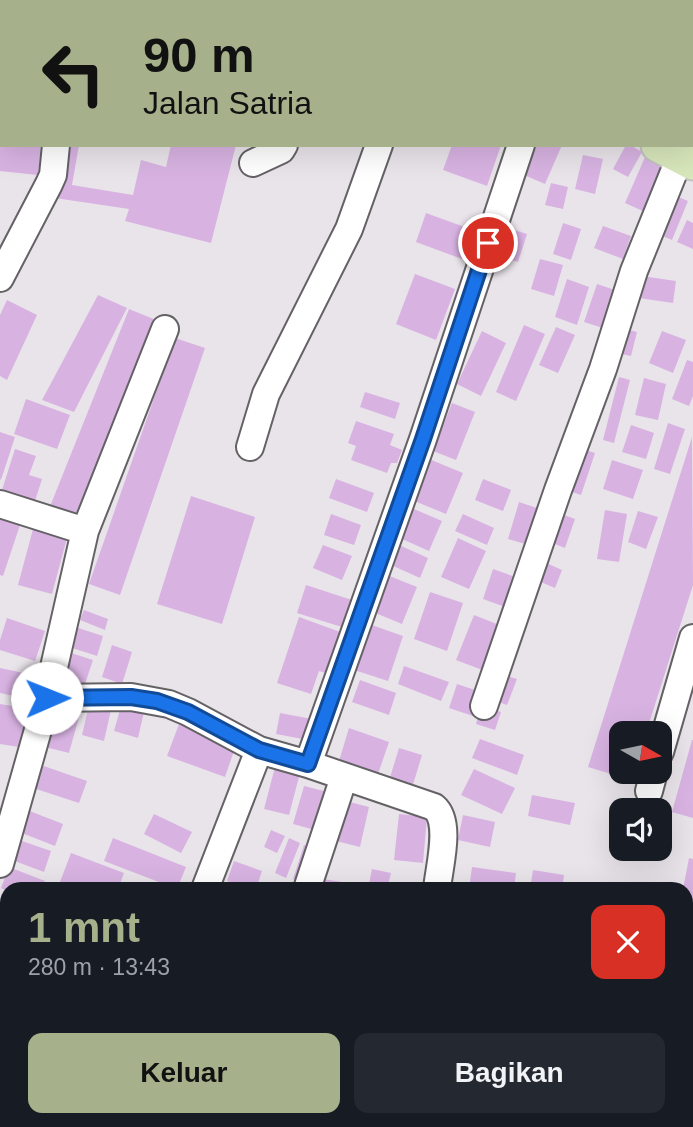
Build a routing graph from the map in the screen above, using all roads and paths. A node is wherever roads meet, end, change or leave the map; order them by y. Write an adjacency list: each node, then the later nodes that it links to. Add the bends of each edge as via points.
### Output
1 (56, 147): 7 (street, via 53,175)
2 (282, 147): 6 (street)
3 (378, 147): 9 (street, via 349,229 266,394)
4 (520, 147): 17 (street)
5 (677, 155): 14 (street)
6 (253, 163)
7 (0, 278)
8 (165, 329): 11 (street)
9 (250, 447)
10 (0, 504): 11 (street)
11 (85, 531): 13 (street)
12 (693, 638): 15 (street)
13 (47, 698): 16 (street, via 157,701 188,712); 19 (street)
14 (484, 706)
15 (669, 721)
16 (259, 750): 17 (street); 20 (street)
17 (308, 764): 18 (street)
18 (344, 777): 21 (street); 22 (street, via 439,811 443,834)
19 (0, 864)
20 (208, 882)
21 (309, 882)
22 (438, 882)

